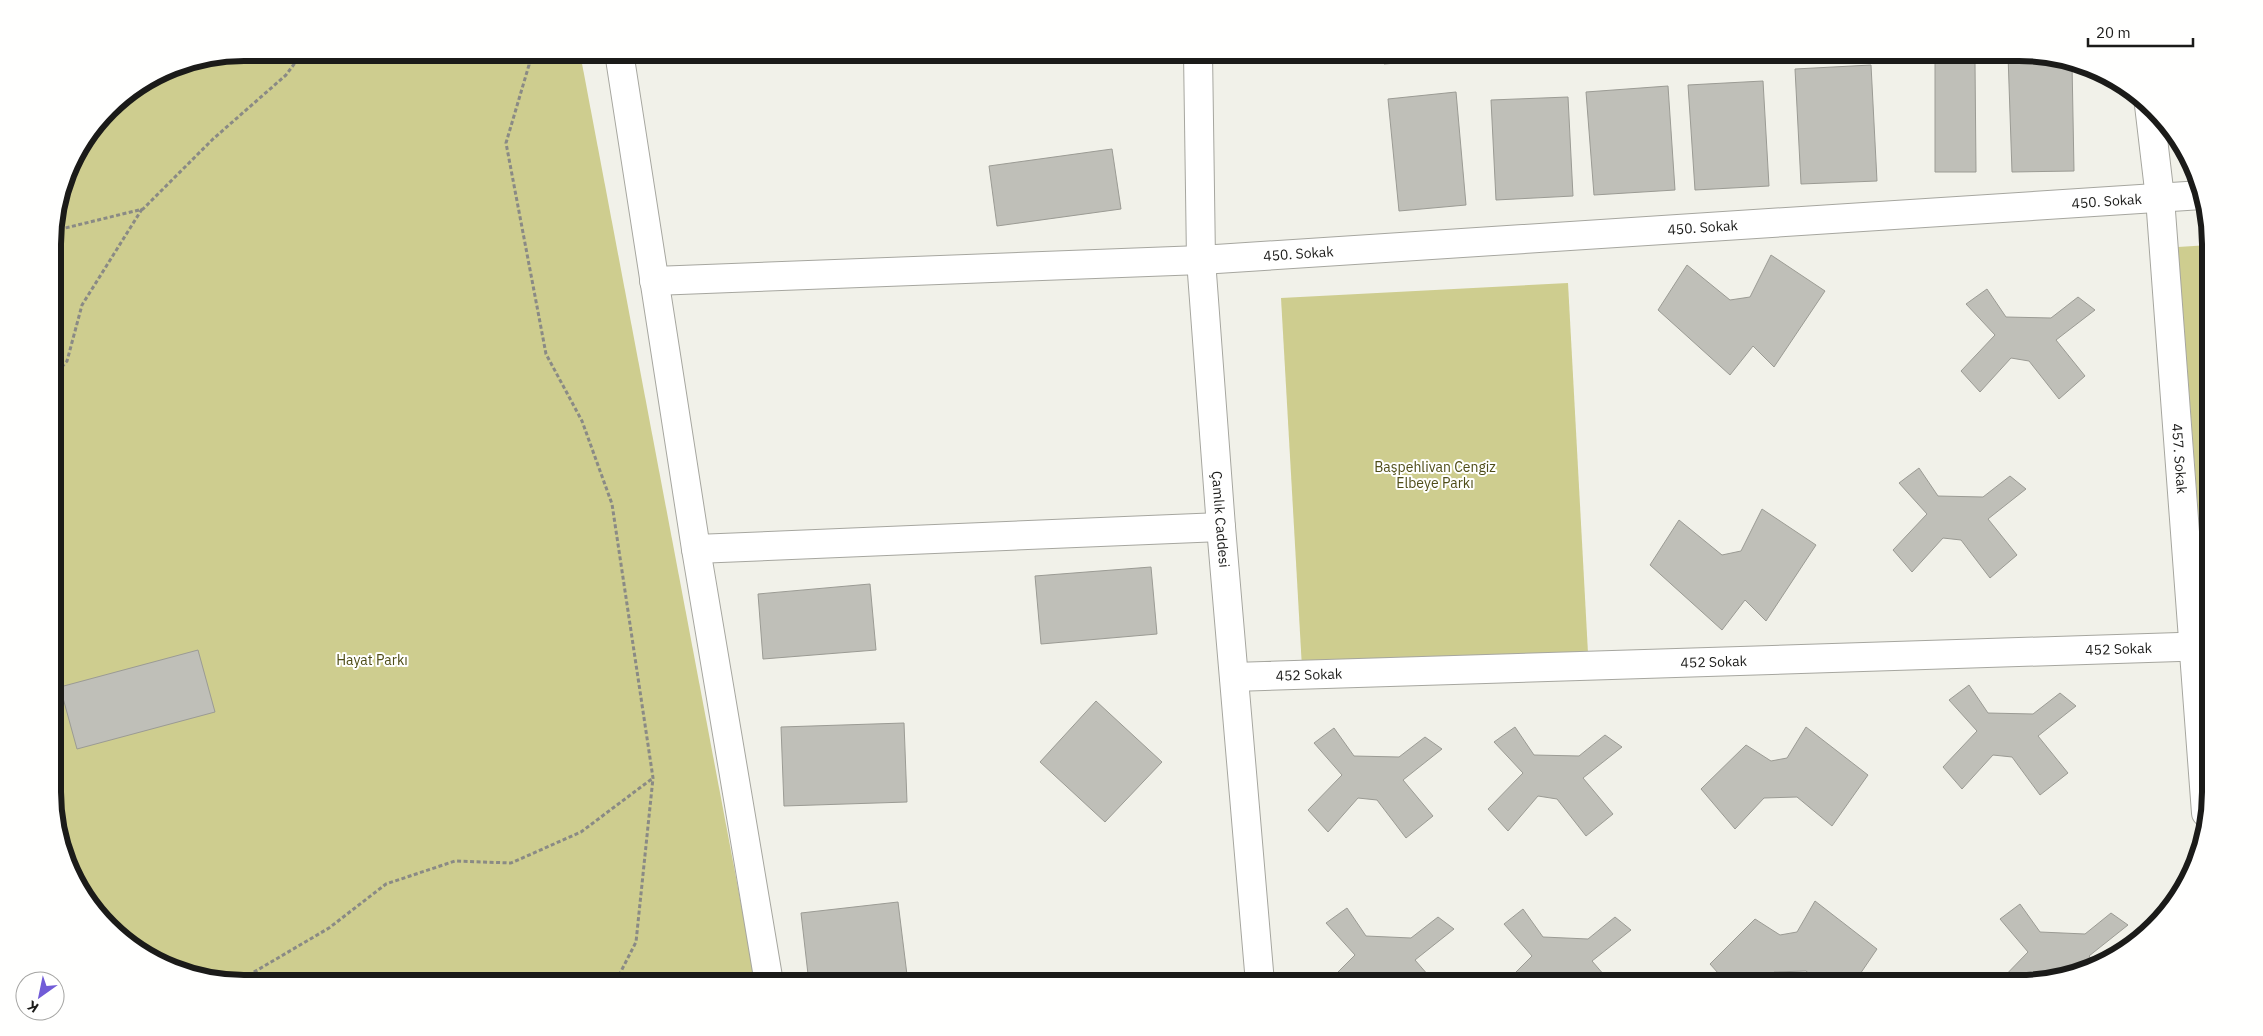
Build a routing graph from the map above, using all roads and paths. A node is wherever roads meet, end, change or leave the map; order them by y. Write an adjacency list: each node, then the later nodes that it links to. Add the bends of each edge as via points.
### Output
1 (296, 61): 8 (path, via 286,75 213,139)
2 (528, 61): 17 (path, via 506,143 546,354 582,421 612,504)
3 (620, 61): 11 (street)
4 (1198, 61): 10 (street, Çamlık Caddesi)
5 (2150, 117): 7 (street, 457. Sokak)
6 (2195, 195): 7 (street, 450. Sokak)
7 (2160, 198): 10 (street, 450. Sokak); 15 (street, 457. Sokak)
8 (143, 209): 9 (path); 12 (path, via 82,305 67,361)
9 (62, 229)
10 (1201, 260): 11 (street, 450. Sokak); 13 (street, Çamlık Caddesi)
11 (654, 281): 14 (street)
12 (61, 368)
13 (1221, 527): 14 (street); 16 (street, Çamlık Caddesi)
14 (696, 549): 20 (street)
15 (2202, 646): 16 (street, 452 Sokak)
16 (1234, 677): 21 (street, Çamlık Caddesi)
17 (653, 778): 18 (path, via 581,832 511,863 454,861 386,884 329,928); 19 (path, via 636,942)
18 (248, 975)
19 (619, 975)
20 (769, 975)
21 (1259, 975)

